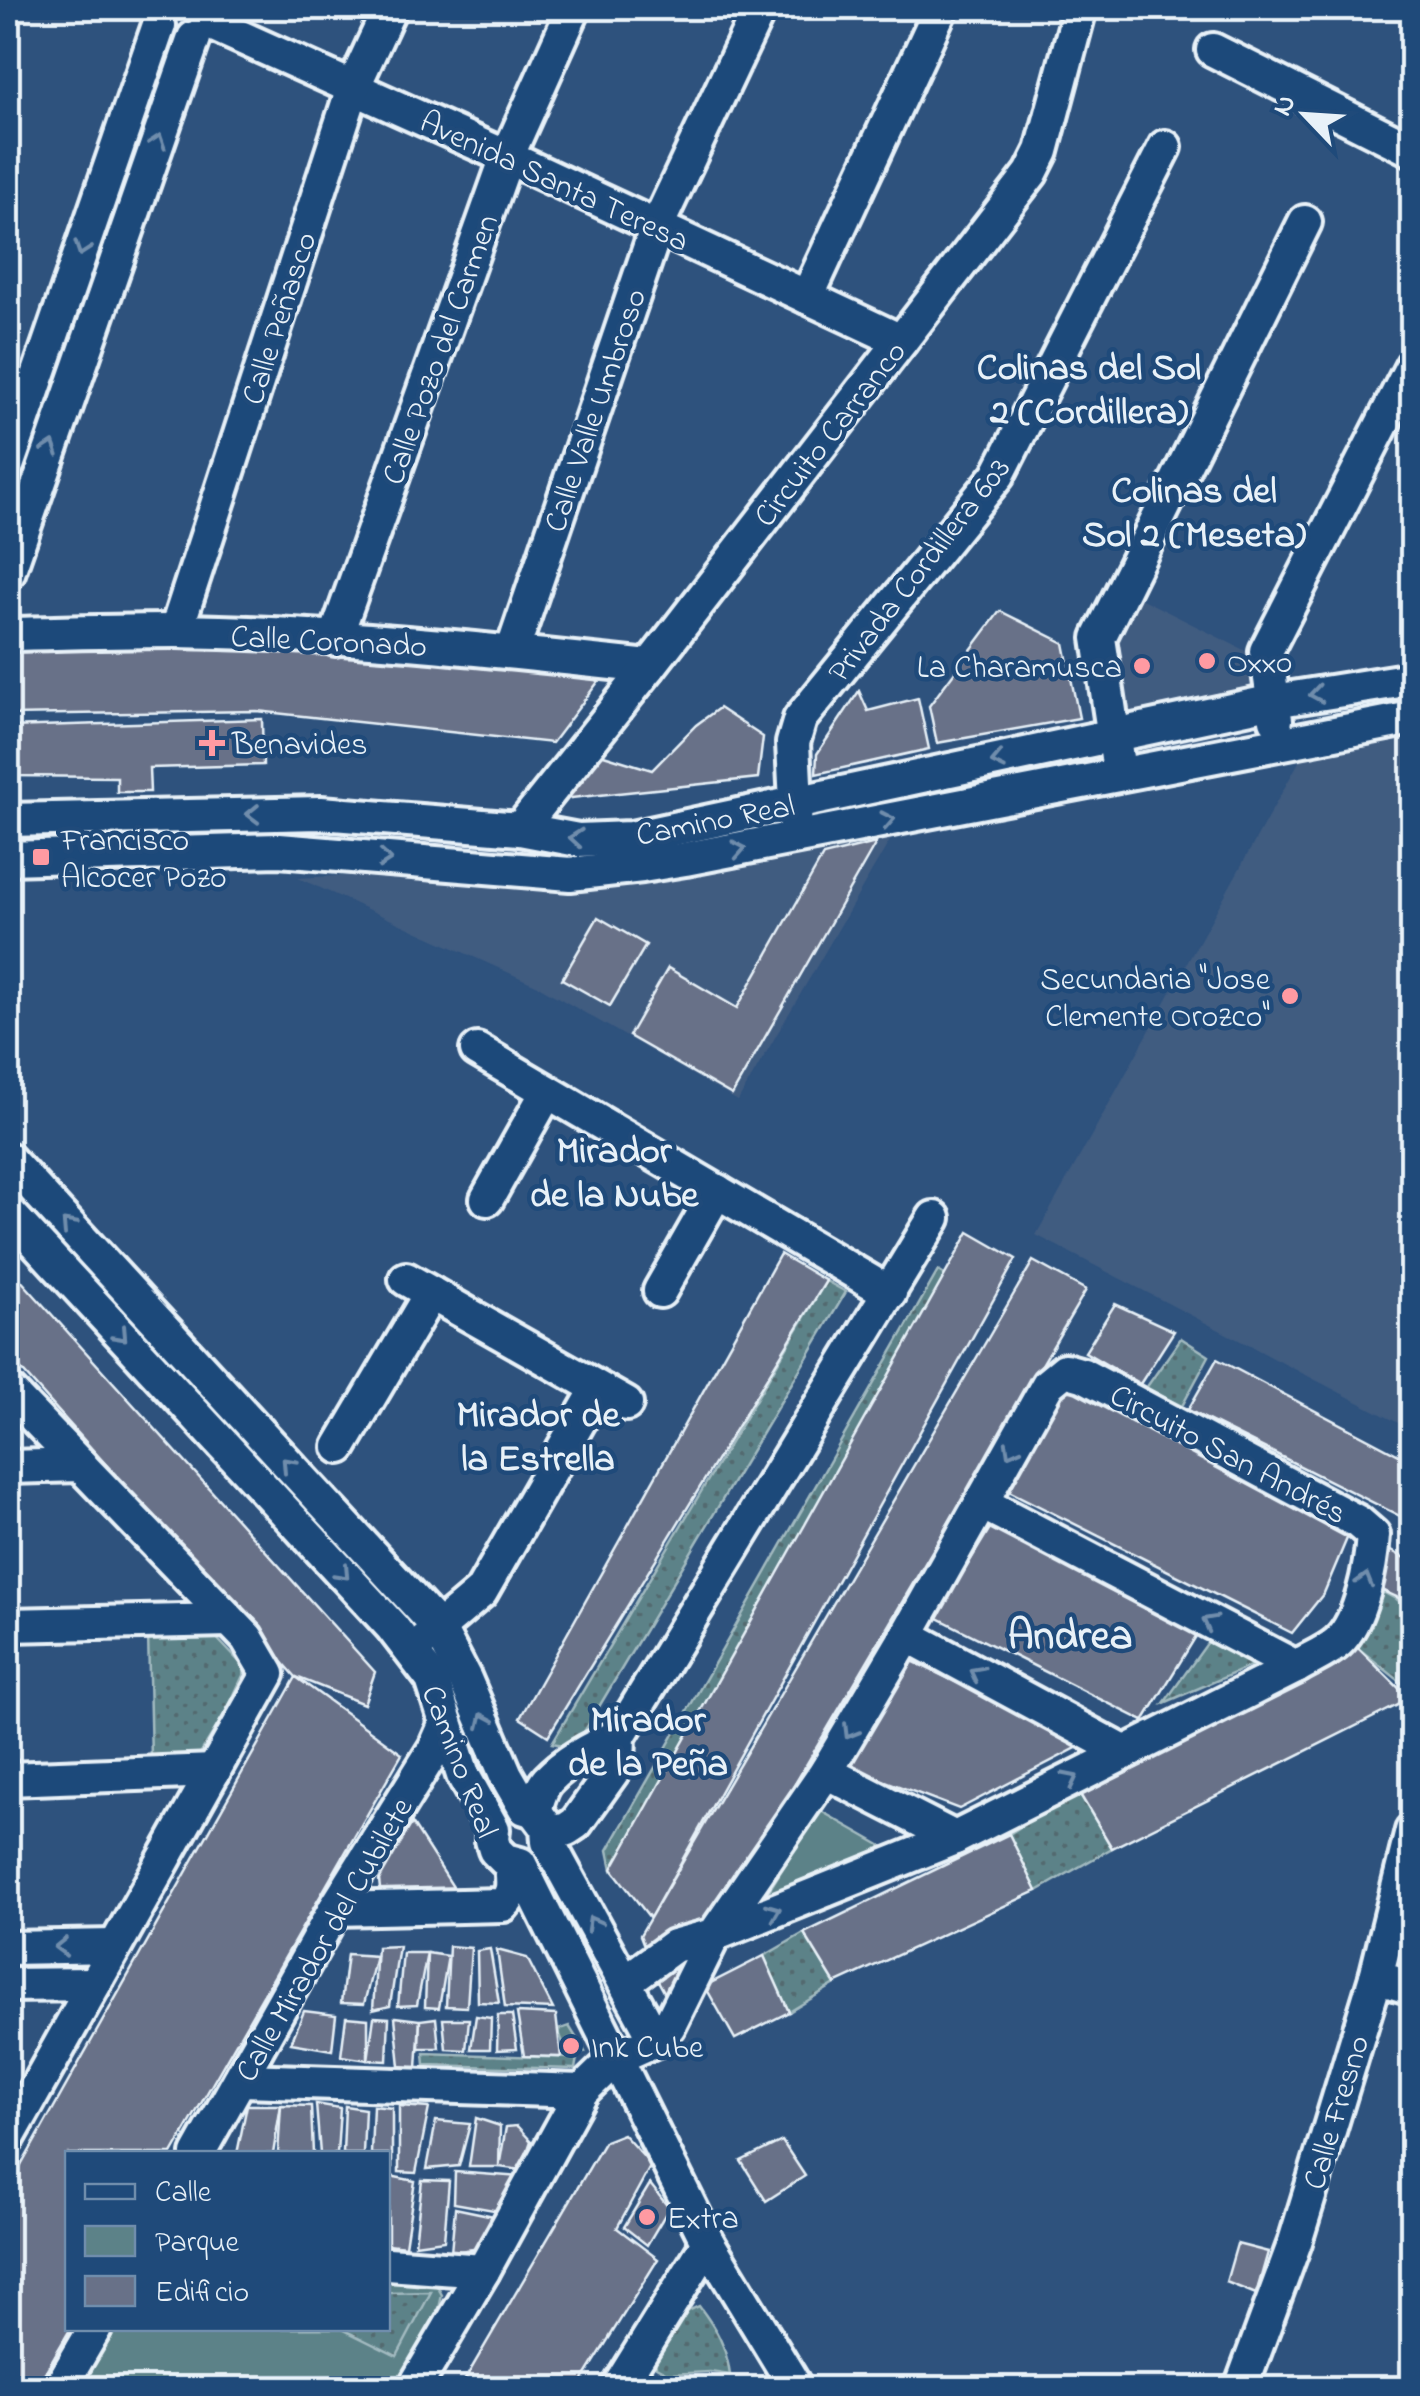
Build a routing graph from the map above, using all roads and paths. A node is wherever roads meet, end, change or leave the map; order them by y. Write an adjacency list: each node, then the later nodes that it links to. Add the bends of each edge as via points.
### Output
1 (390, 8): 9 (street, Calle Peñasco)
2 (574, 8): 12 (street, Calle Pozo del Carmen)
3 (760, 8): 14 (street, Calle Valle Umbroso)
4 (941, 8): 15 (street)
5 (1080, 8): 16 (street, Circuito Carranco, via 1030,173)
6 (159, 16): 7 (street, Avenida Santa Teresa, via 166,34 177,40); 18 (street, one-way to 18)
7 (203, 23): 9 (street, Avenida Santa Teresa); 19 (street, one-way to 7)
8 (1213, 50): 11 (street)
9 (353, 88): 12 (street, Avenida Santa Teresa); 21 (street, Calle Peñasco)
10 (1165, 147): 32 (street, Privada Cordillera 603, via 998,475 800,718 793,743)
11 (1412, 150)
12 (507, 156): 14 (street, Avenida Santa Teresa); 23 (street, Calle Pozo del Carmen)
13 (1306, 222): 29 (street, via 1099,638)
14 (657, 226): 15 (street, Avenida Santa Teresa); 24 (street, Calle Valle Umbroso)
15 (806, 297): 16 (street, Avenida Santa Teresa)
16 (901, 340): 25 (street, Circuito Carranco)
17 (1412, 366): 27 (street, via 1266,651)
18 (8, 463)
19 (20, 495): 20 (street)
20 (8, 573)
21 (176, 631): 22 (street, Calle Coronado); 23 (street, Calle Coronado)
22 (8, 634)
23 (335, 639): 24 (street, Calle Coronado)
24 (512, 652): 25 (street, Calle Coronado)
25 (649, 668): 34 (street, Circuito Carranco)
26 (1412, 679): 27 (street, Camino Real, one-way to 27)
27 (1274, 701): 29 (street, Camino Real); 30 (street)
28 (1412, 718): 30 (street, Camino Real)
29 (1115, 736): 31 (street); 32 (street, Camino Real, one-way to 32)
30 (1278, 744): 31 (street, Camino Real)
31 (1118, 775): 35 (street, Camino Real, one-way to 31)
32 (796, 803): 34 (street, Camino Real, one-way to 34, via 631,838 578,840); 35 (street, Privada Cordillera 603)
33 (8, 820): 34 (street, Camino Real, one-way to 33, via 321,814)
34 (520, 829)
35 (793, 838): 36 (street, Camino Real, one-way to 35, via 279,850 570,874)
36 (8, 858)
37 (477, 1050): 38 (street)
38 (547, 1092): 40 (street); 41 (street)
39 (8, 1158): 53 (street, Camino Real, one-way to 39)
40 (717, 1191): 44 (street); 45 (street)
41 (487, 1199)
42 (8, 1212): 55 (street, Camino Real, one-way to 55)
43 (934, 1218): 45 (street)
44 (660, 1291)
45 (890, 1292): 58 (street)
46 (8, 1390): 48 (street)
47 (340, 1446): 53 (street, via 418,1286 612,1397 481,1592)
48 (80, 1465): 49 (street); 51 (street)
49 (8, 1467)
50 (982, 1502): 54 (street, Circuito San Andrés); 56 (street, one-way to 50); 56 (street, Circuito San Andrés, one-way to 50, via 1337,1643 1353,1624 1373,1535 1100,1384 1064,1370 1048,1384)
51 (229, 1620): 52 (street); 60 (street, via 268,1674)
52 (8, 1625)
53 (438, 1627): 55 (street); 63 (street, Camino Real, one-way to 53, via 506,1774)
54 (907, 1635): 59 (street, one-way to 54); 61 (street, Circuito San Andrés, one-way to 61)
55 (412, 1651): 57 (street, Camino Real, via 432,1678)
56 (1296, 1667): 59 (street, Circuito San Andrés)
57 (446, 1723): 66 (street, Camino Real, via 463,1776); 67 (street, Calle Mirador del Cubilete)
58 (619, 1736): 63 (street, via 590,1747 548,1780); 63 (street, via 618,1764 576,1824)
59 (1124, 1752): 65 (street, Circuito San Andrés, one-way to 59)
60 (214, 1771): 62 (street); 69 (street)
61 (826, 1772): 65 (street); 68 (street, Circuito San Andrés)
62 (8, 1779)
63 (539, 1824): 66 (street, via 538,1858); 66 (street, via 514,1808 505,1812 497,1820); 72 (street, Camino Real, one-way to 63)
64 (1412, 1832): 71 (street, Calle Fresno)
65 (954, 1838): 68 (street, Circuito San Andrés, one-way to 65)
66 (505, 1852): 67 (street, via 513,1889 503,1905); 77 (street, Camino Real)
67 (335, 1909): 78 (street, Calle Mirador del Cubilete)
68 (714, 1935): 72 (street, Circuito San Andrés, via 674,1946); 76 (street, Circuito San Andrés)
69 (116, 1946): 70 (street, one-way to 70); 73 (street)
70 (8, 1948)
71 (1376, 1977): 75 (street); 90 (street, Calle Fresno, via 1295,2242)
72 (625, 1982): 76 (street, Camino Real)
73 (94, 1984): 74 (street); 80 (street)
74 (8, 1985)
75 (1412, 1988)
76 (656, 2040): 77 (street)
77 (616, 2058): 79 (street); 82 (street, Camino Real)
78 (240, 2080): 79 (street); 81 (street, Calle Mirador del Cubilete)
79 (582, 2091): 84 (street)
80 (8, 2138)
81 (200, 2151)
82 (708, 2242): 88 (street); 89 (street, Camino Real)
83 (390, 2264): 84 (street)
84 (483, 2270): 87 (street)
85 (93, 2331): 86 (street)
86 (60, 2388)
87 (414, 2388)
88 (618, 2388)
89 (796, 2388)
90 (1241, 2388)

